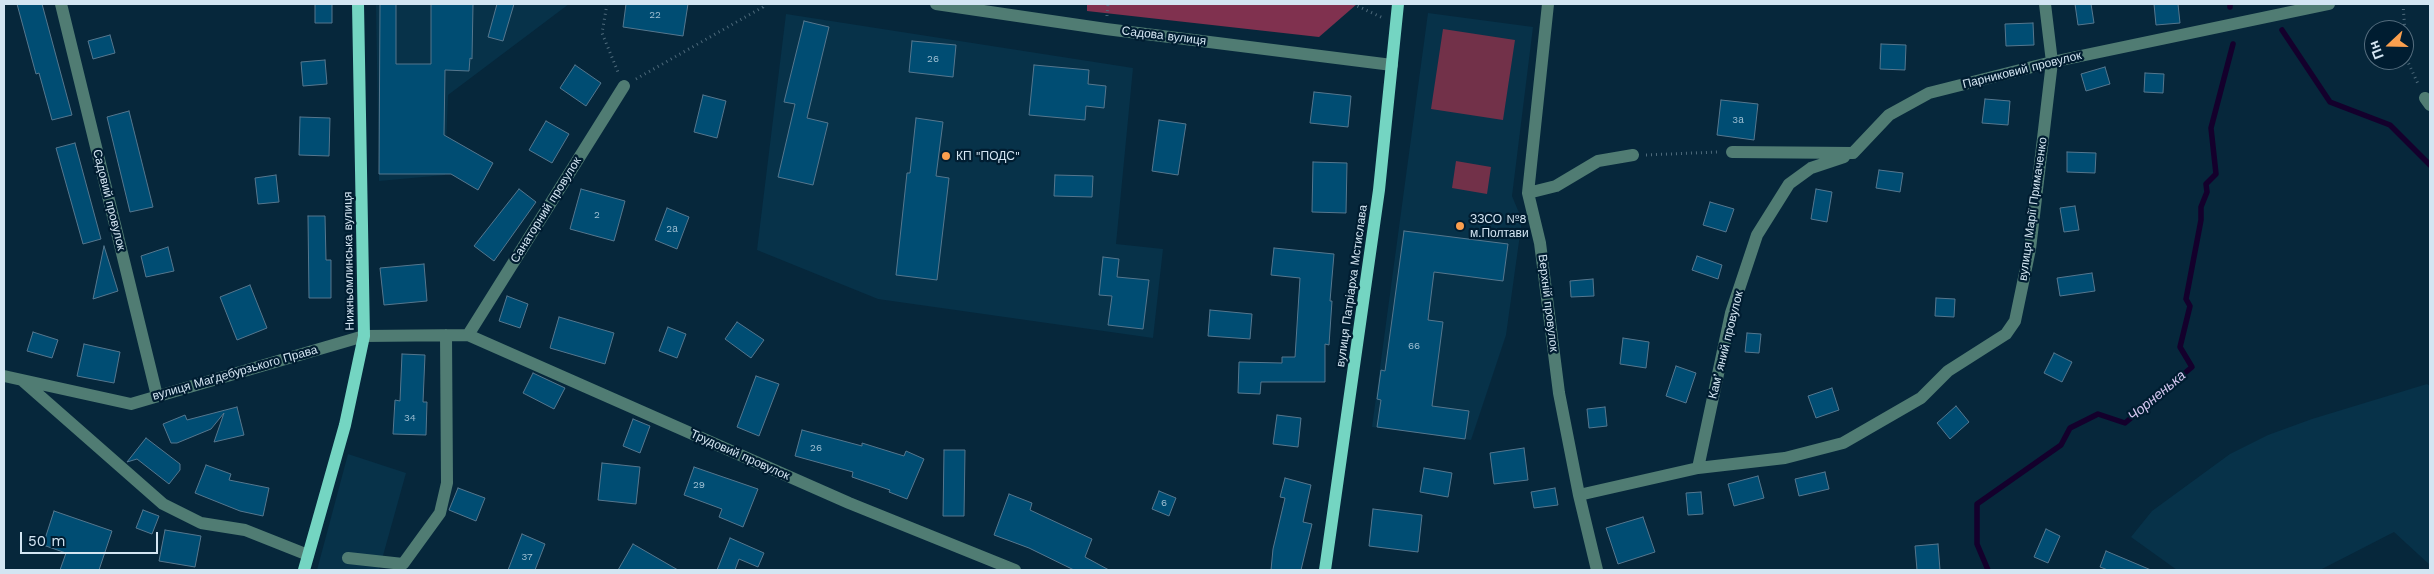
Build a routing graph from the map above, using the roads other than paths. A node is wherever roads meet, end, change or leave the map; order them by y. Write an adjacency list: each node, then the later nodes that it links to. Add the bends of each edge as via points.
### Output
1 (61, 4): 20 (street, Садовий провулок)
2 (358, 4): 17 (main road, Нижньомлинська вулиця)
3 (936, 4): 9 (street, Садова вулиця)
4 (1398, 4): 9 (main road, вулиця Патріарха Мстислава)
5 (1548, 4): 14 (street, Верхній провулок)
6 (2045, 4): 8 (street, вулиця Марії Примаченко)
7 (2330, 4): 8 (street, Парниковий провулок)
8 (2052, 62): 12 (street, Парниковий провулок, via 1929,93 1889,115); 21 (street, вулиця Марії Примаченко, via 2030,249 2015,321 2006,334 1948,371 1922,398 1842,443 1785,458)
9 (1392, 65): 27 (main road, вулиця Патріарха Мстислава, via 1378,200)
10 (624, 86): 16 (street, Санаторний провулок)
11 (1732, 152): 12 (street)
12 (1853, 153): 21 (street, Камʼяний провулок, via 1811,168 1789,184 1757,235 1731,313)
13 (1633, 155): 14 (street, via 1598,161 1556,186)
14 (1528, 193): 22 (street, Верхній провулок, via 1540,243 1559,393)
15 (446, 335): 16 (street, вулиця Маґдебурзького Права); 17 (street, вулиця Маґдебурзького Права); 24 (street, via 447,483 440,513 403,564)
16 (468, 335): 26 (street, Трудовий провулок, via 849,503)
17 (364, 336): 20 (street, вулиця Маґдебурзького Права); 23 (main road, Нижньомлинська вулиця, via 345,425)
18 (4, 376): 19 (street, вулиця Маґдебурзького Права)
19 (21, 379): 20 (street, вулиця Маґдебурзького Права, via 131,404); 23 (street, via 163,504 201,523 245,530)
20 (157, 396)
21 (1698, 468): 22 (street, вулиця Марії Примаченко)
22 (1578, 495): 28 (street, Верхній провулок)
23 (308, 555): 25 (main road, Нижньомлинська вулиця)
24 (348, 558)
25 (304, 570)
26 (1015, 570)
27 (1325, 570)
28 (1597, 570)

